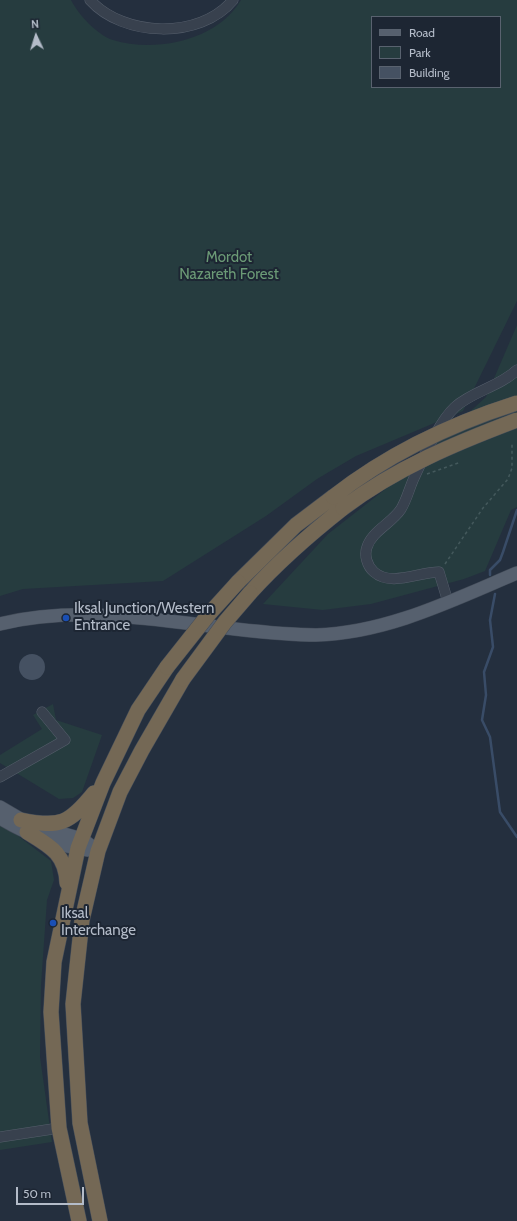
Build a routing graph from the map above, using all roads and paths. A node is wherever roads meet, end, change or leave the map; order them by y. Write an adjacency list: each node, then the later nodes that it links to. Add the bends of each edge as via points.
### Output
1 (90, 0): 2 (street, via 97,8 124,23 138,28 157,29 191,25 212,16)
2 (233, 0)
3 (517, 370): 8 (street, via 454,408 443,420)
4 (517, 403): 15 (highway, bridge, via 458,424 359,476 296,526 238,582 167,667 138,710)
5 (517, 420): 20 (highway, bridge, via 472,436 420,460 365,491 315,530 266,575 225,622 183,679 120,792)
6 (512, 444): 9 (path, via 512,468 508,479 483,508)
7 (461, 462): 8 (path)
8 (413, 480): 9 (street, via 400,509 370,540 366,548 367,562 374,572 387,578)
9 (439, 572): 11 (street)
10 (517, 573): 11 (main road)
11 (448, 602): 12 (main road, via 378,627 316,635 271,633 108,616 52,616)
12 (0, 624)
13 (42, 712): 14 (street, via 65,740)
14 (0, 777)
15 (103, 783): 18 (highway, via 80,811 63,822); 19 (highway)
16 (0, 807): 18 (main road)
17 (0, 818): 18 (main road)
18 (24, 826): 19 (main road, via 48,830); 21 (highway, via 55,851 65,865)
19 (80, 844): 20 (main road); 21 (highway)
20 (98, 851): 25 (highway, via 82,920 73,1004 80,1123)
21 (67, 902): 22 (highway, via 54,962 51,1012)
22 (59, 1128): 23 (street); 24 (highway)
23 (0, 1138)
24 (78, 1221)
25 (100, 1221)

